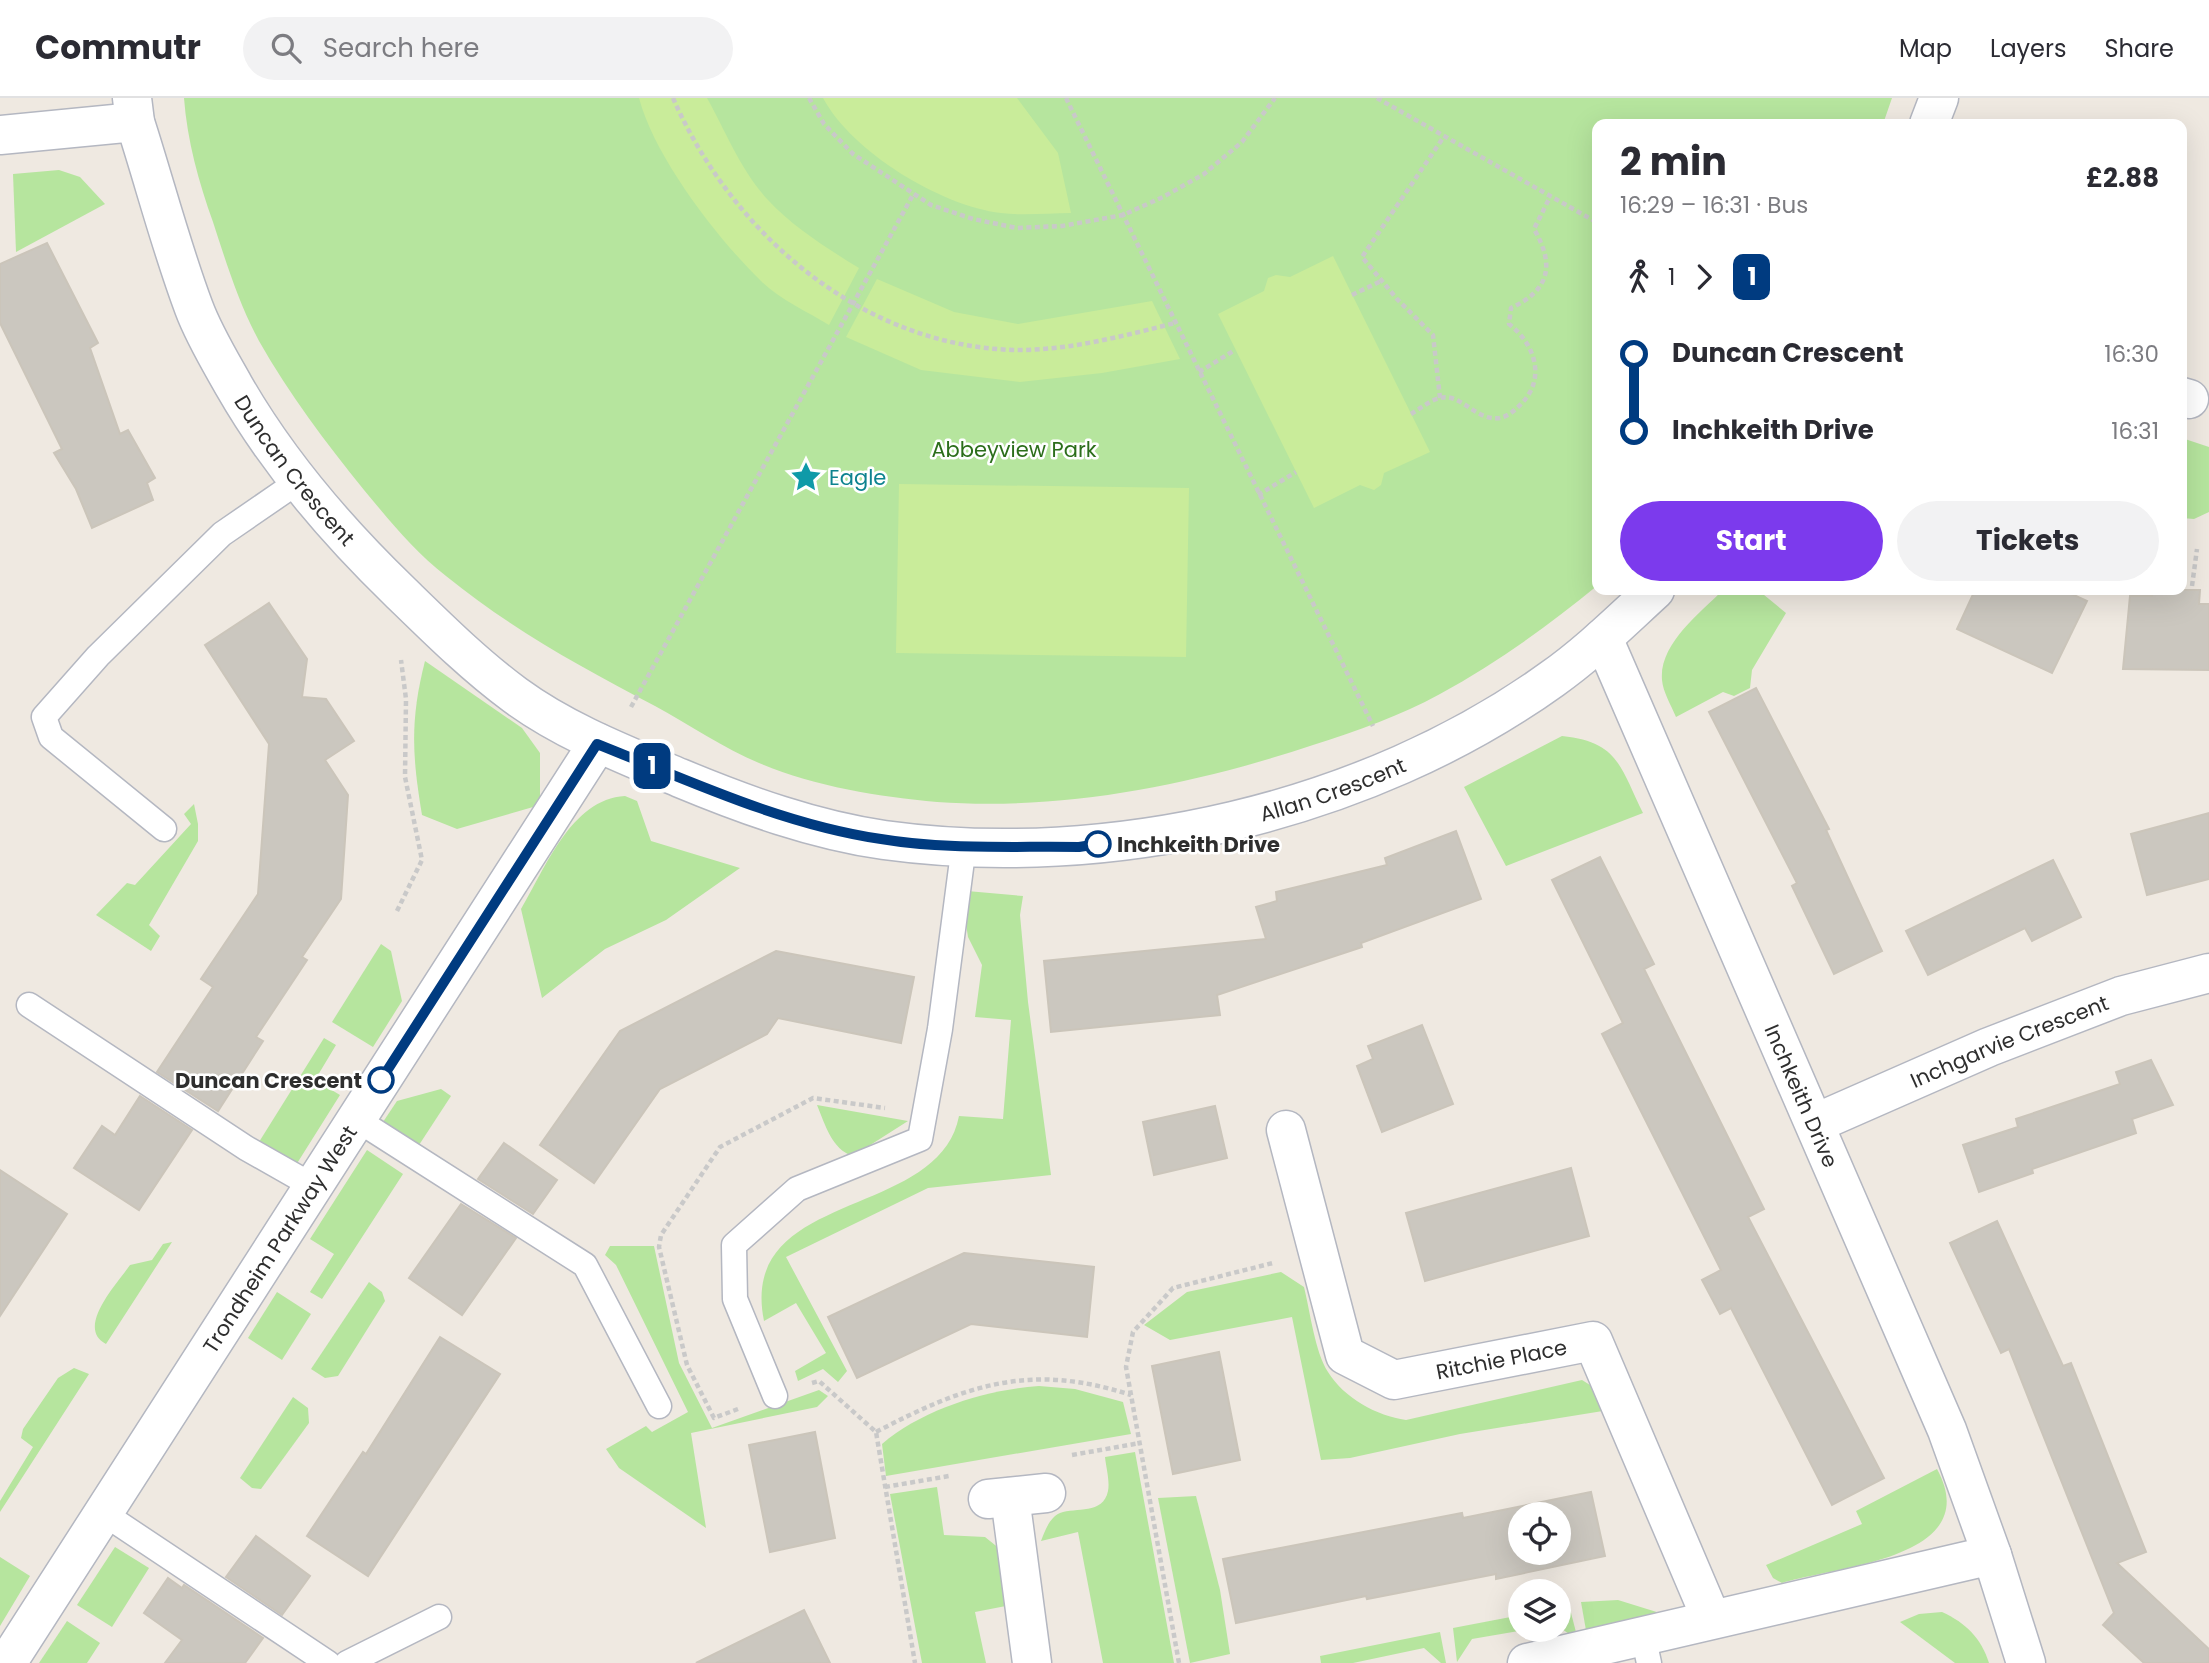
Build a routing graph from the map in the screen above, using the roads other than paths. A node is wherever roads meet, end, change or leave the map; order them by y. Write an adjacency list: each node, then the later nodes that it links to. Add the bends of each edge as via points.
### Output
1 (1938, 98): 3 (street)
2 (134, 110): 4 (street); 5 (street, Duncan Crescent, via 195,312 237,390)
3 (1931, 119)
4 (0, 135)
5 (299, 481): 8 (street, Duncan Crescent, via 391,583 469,658 517,697); 9 (lane, via 222,534 98,656 44,717 51,737)
6 (1649, 595): 7 (street, Allan Crescent)
7 (1602, 638): 10 (street, Allan Crescent, via 1552,679 1495,716 1391,770 1254,817 1079,847); 14 (street, Inchkeith Drive)
8 (597, 744): 10 (street, Allan Crescent, via 746,805 881,839); 13 (street, Trondheim Parkway West)
9 (164, 829)
10 (964, 845): 17 (lane, via 920,1139 797,1189 734,1245 735,1299)
11 (2209, 974): 14 (street, Inchgarvie Crescent, via 2109,1001 1989,1047)
12 (29, 1005): 16 (lane, via 246,1148)
13 (355, 1119): 16 (street, Trondheim Parkway West); 18 (lane, via 585,1265)
14 (1815, 1124): 21 (street, Inchkeith Drive, via 1947,1430)
15 (1286, 1130): 23 (street, Ritchie Place, via 1345,1354 1394,1380 1594,1341)
16 (313, 1186): 20 (street, Trondheim Parkway West)
17 (775, 1396)
18 (659, 1406)
19 (1015, 1496): 28 (street)
20 (103, 1513): 25 (street, Trondheim Parkway West); 26 (lane)
21 (1992, 1555): 23 (street); 30 (street, Inchkeith Drive)
22 (439, 1617): 27 (lane)
23 (1711, 1618): 24 (street)
24 (1646, 1649): 29 (street)
25 (7, 1663)
26 (328, 1663)
27 (347, 1663)
28 (1032, 1663)
29 (1527, 1663)
30 (2026, 1663)

